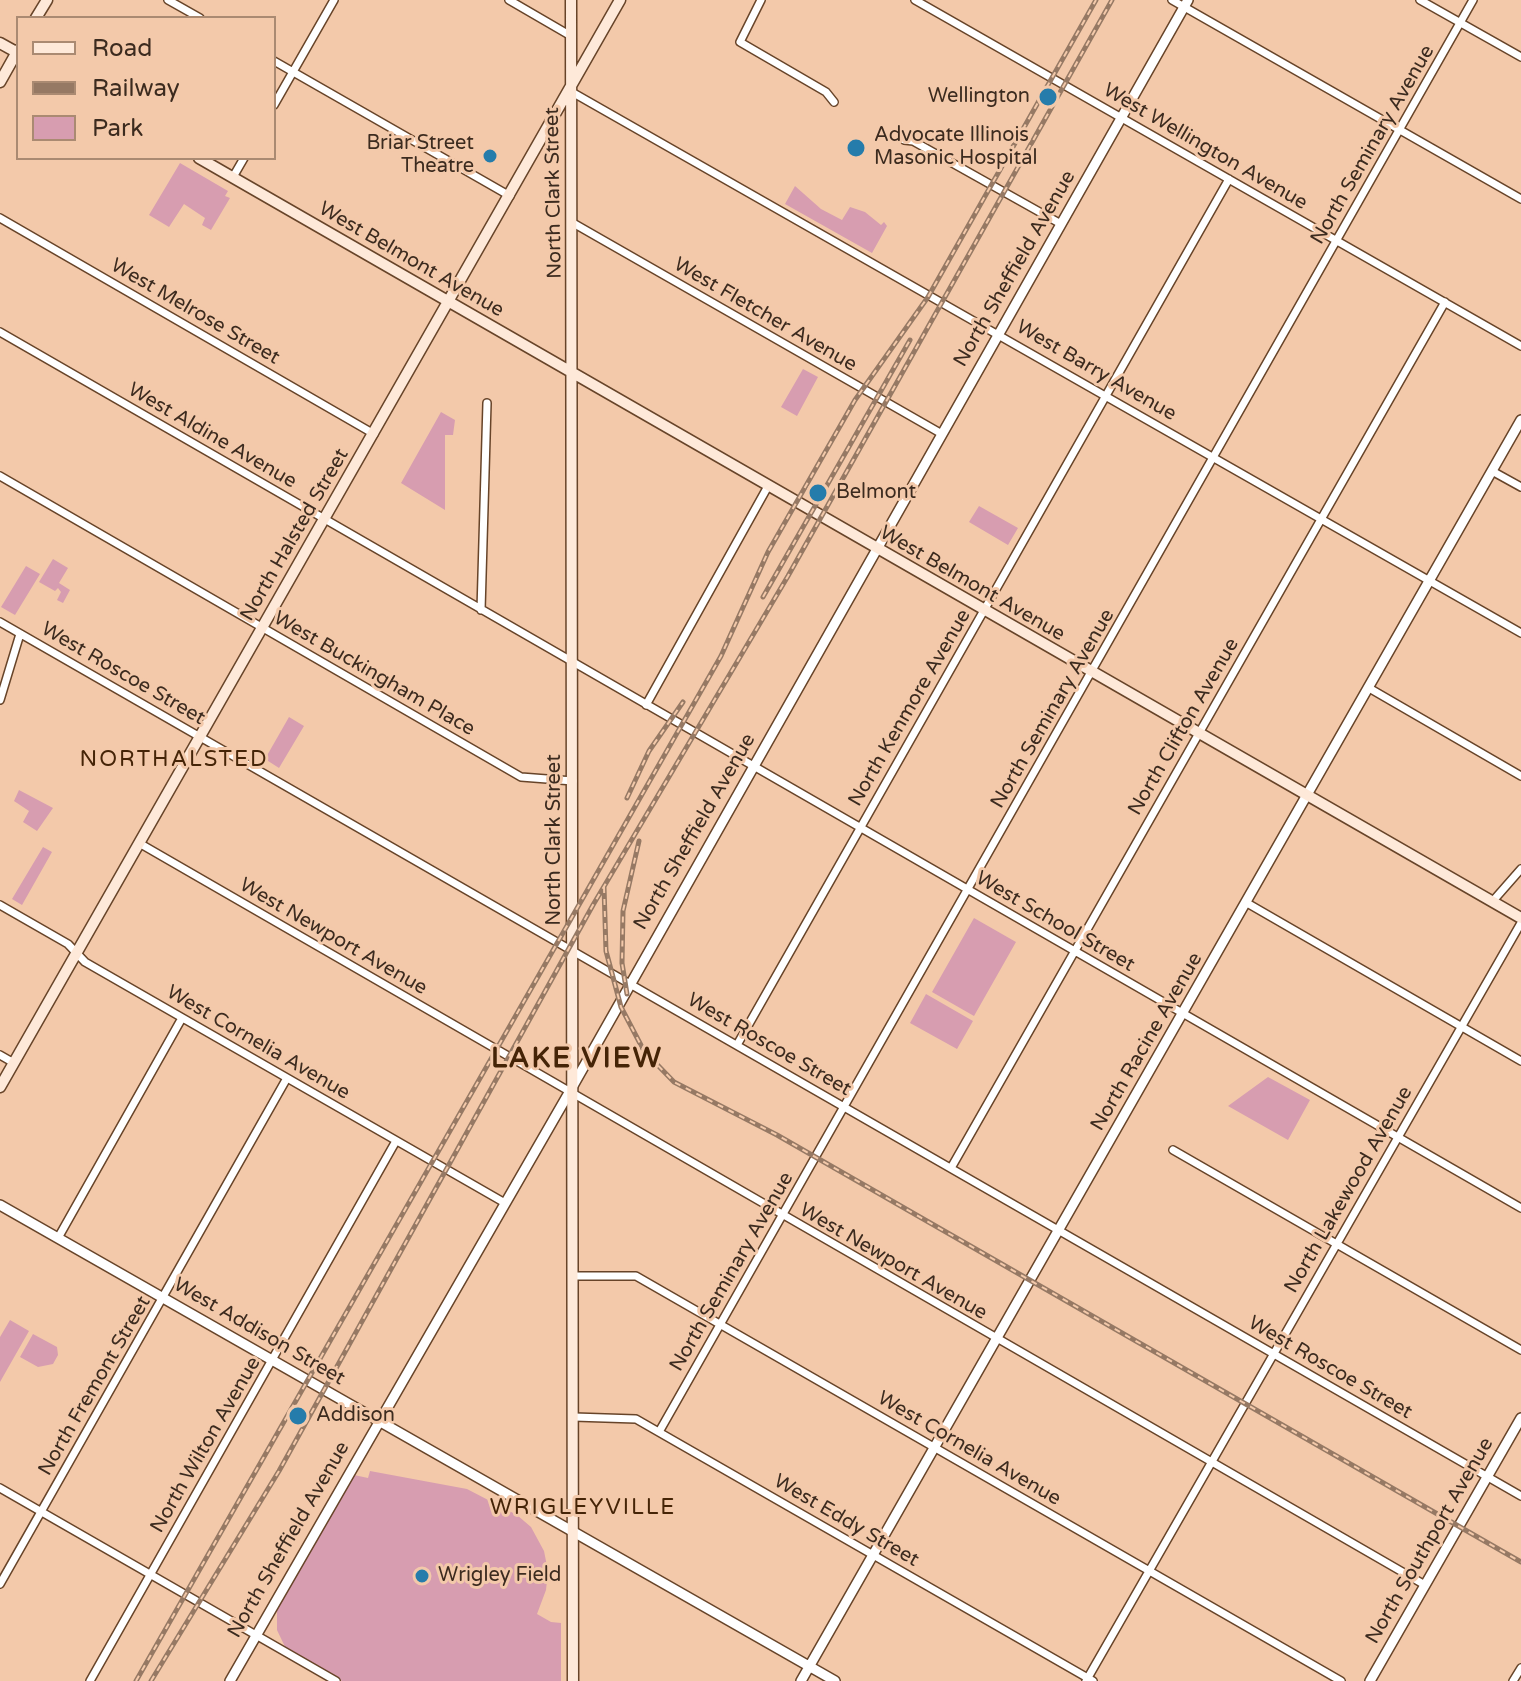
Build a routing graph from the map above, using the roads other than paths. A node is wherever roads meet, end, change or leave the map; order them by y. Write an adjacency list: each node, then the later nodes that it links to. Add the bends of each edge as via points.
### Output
1 (168, 0): 12 (street)
2 (334, 0): 18 (street)
3 (510, 0): 14 (street)
4 (571, 0): 14 (main road, North Clark Street)
5 (620, 0): 20 (main road, North Halsted Street)
6 (761, 0): 22 (street, via 740,42 826,92)
7 (915, 0): 23 (street, West Wellington Avenue)
8 (1172, 0): 11 (street)
9 (1420, 0): 13 (street)
10 (1473, 0): 13 (street, North Seminary Avenue)
11 (1186, 3): 23 (street, North Sheffield Avenue); 24 (street)
12 (196, 16)
13 (1460, 23): 16 (street); 24 (street, North Seminary Avenue)
14 (571, 36): 20 (main road, North Clark Street)
15 (16, 55): 19 (main road)
16 (1521, 57)
17 (276, 62): 18 (street)
18 (293, 72): 21 (street); 30 (street)
19 (0, 82)
20 (570, 91): 30 (main road, North Halsted Street); 33 (main road, North Clark Street); 39 (street, West Barry Avenue)
21 (276, 102)
22 (834, 102)
23 (1122, 117): 29 (street, West Wellington Avenue); 34 (street, North Sheffield Avenue)
24 (1400, 130): 31 (street); 35 (street, North Seminary Avenue)
25 (904, 140): 34 (street)
26 (203, 160): 28 (main road, West Belmont Avenue)
27 (243, 160): 28 (street)
28 (233, 177): 36 (main road, West Belmont Avenue)
29 (1229, 179): 35 (street, West Wellington Avenue); 42 (street, North Kenmore Avenue)
30 (510, 196): 36 (main road, North Halsted Street)
31 (1521, 199)
32 (0, 218): 45 (street, West Melrose Street)
33 (573, 223): 41 (main road, North Clark Street); 46 (street, West Fletcher Avenue)
34 (1061, 224): 39 (street, North Sheffield Avenue)
35 (1337, 240): 37 (street, West Wellington Avenue); 47 (street, North Seminary Avenue)
36 (449, 302): 41 (main road, West Belmont Avenue); 45 (main road, North Halsted Street)
37 (1445, 302): 40 (street, West Wellington Avenue); 52 (street, North Clifton Avenue)
38 (0, 332): 53 (street, West Aldine Avenue)
39 (999, 333): 42 (street, West Barry Avenue); 46 (street, North Sheffield Avenue)
40 (1521, 346)
41 (572, 375): 51 (main road, West Belmont Avenue); 62 (main road, North Clark Street)
42 (1106, 395): 47 (street, West Barry Avenue); 57 (street, North Kenmore Avenue)
43 (487, 403): 56 (street)
44 (1521, 420): 48 (street, North Racine Avenue)
45 (374, 434): 53 (main road, North Halsted Street)
46 (942, 434): 54 (street, North Sheffield Avenue)
47 (1214, 457): 52 (street, West Barry Avenue); 63 (street, North Seminary Avenue)
48 (1492, 471): 50 (street); 55 (street, North Racine Avenue)
49 (0, 476): 59 (street, West Buckingham Place)
50 (1521, 487)
51 (767, 488): 54 (main road, West Belmont Avenue); 66 (street)
52 (1322, 519): 55 (street, West Barry Avenue); 67 (street, North Clifton Avenue)
53 (325, 520): 56 (street, West Aldine Avenue); 59 (main road, North Halsted Street)
54 (876, 550): 57 (main road, West Belmont Avenue); 69 (street, North Sheffield Avenue)
55 (1430, 581): 60 (street, West Barry Avenue); 64 (street, North Racine Avenue)
56 (481, 610): 62 (street, West Aldine Avenue)
57 (983, 611): 63 (main road, West Belmont Avenue); 73 (street, North Kenmore Avenue)
58 (0, 622): 61 (street, West Roscoe Street)
59 (263, 628): 68 (main road, North Halsted Street); 71 (street, West Buckingham Place, via 521,777)
60 (1521, 633)
61 (20, 634): 65 (street); 68 (street, West Roscoe Street)
62 (574, 663): 66 (street, West School Street); 71 (main road, North Clark Street)
63 (1092, 673): 67 (main road, West Belmont Avenue); 76 (street, North Seminary Avenue)
64 (1369, 688): 70 (street); 72 (street, North Racine Avenue)
65 (0, 700)
66 (646, 705): 69 (street, West School Street)
67 (1198, 734): 72 (main road, West Belmont Avenue); 82 (street, North Clifton Avenue)
68 (201, 737): 74 (main road, North Halsted Street); 81 (street, West Roscoe Street)
69 (753, 766): 73 (street, West School Street); 84 (street, North Sheffield Avenue)
70 (1521, 776)
71 (573, 781): 81 (main road, North Clark Street)
72 (1308, 797): 77 (main road, West Belmont Avenue); 78 (street, North Racine Avenue)
73 (860, 828): 76 (street, West School Street); 88 (street, North Kenmore Avenue)
74 (139, 843): 83 (main road, North Halsted Street); 94 (street, West Newport Avenue)
75 (1521, 869): 77 (street)
76 (968, 890): 82 (street, West School Street); 95 (street, North Seminary Avenue)
77 (1492, 902): 80 (main road, West Belmont Avenue)
78 (1247, 903): 85 (street, North Racine Avenue); 87 (street)
79 (0, 905): 83 (street, West Cornelia Avenue)
80 (1521, 921): 87 (street, North Lakewood Avenue)
81 (573, 951): 84 (street, West Roscoe Street); 94 (main road, North Clark Street)
82 (1075, 951): 85 (street, West School Street); 99 (street, North Clifton Avenue)
83 (77, 953): 86 (street, West Cornelia Avenue); 91 (main road, North Halsted Street)
84 (629, 984): 88 (street, West Roscoe Street); 94 (street, North Sheffield Avenue)
85 (1184, 1014): 96 (street, West School Street); 104 (street, North Racine Avenue)
86 (182, 1018): 92 (street, West Cornelia Avenue); 105 (street)
87 (1461, 1027): 90 (street); 96 (street, North Lakewood Avenue)
88 (737, 1045): 95 (street, West Roscoe Street)
89 (0, 1055): 91 (street)
90 (1521, 1061)
91 (14, 1063): 93 (main road, North Halsted Street)
92 (287, 1078): 97 (street, West Cornelia Avenue); 108 (street, North Fremont Street)
93 (0, 1087)
94 (570, 1091): 100 (street, North Sheffield Avenue); 103 (street, West Newport Avenue); 107 (main road, North Clark Street)
95 (844, 1107): 99 (street, West Roscoe Street); 103 (street, North Seminary Avenue)
96 (1398, 1137): 102 (street, West School Street); 106 (street, North Lakewood Avenue)
97 (396, 1141): 100 (street, West Cornelia Avenue); 113 (street, North Wilton Avenue)
98 (1173, 1150): 106 (street)
99 (951, 1168): 104 (street, West Roscoe Street)
100 (505, 1203): 116 (street, North Sheffield Avenue)
101 (0, 1205): 105 (street, West Addison Street)
102 (1521, 1208)
103 (782, 1216): 109 (street, North Seminary Avenue); 110 (street, West Newport Avenue)
104 (1059, 1230): 110 (street, North Racine Avenue); 112 (street, West Roscoe Street)
105 (58, 1238): 108 (street, West Addison Street)
106 (1337, 1244): 111 (street); 112 (street, North Lakewood Avenue)
107 (573, 1276): 109 (street, West Cornelia Avenue, via 636,1276); 114 (main road, North Clark Street)
108 (164, 1298): 113 (street, West Addison Street); 123 (street, North Fremont Street)
109 (720, 1325): 117 (street, North Seminary Avenue); 118 (street, West Cornelia Avenue)
110 (997, 1340): 118 (street, North Racine Avenue); 119 (street, West Newport Avenue)
111 (1521, 1350)
112 (1274, 1354): 119 (street, North Lakewood Avenue); 120 (street, West Roscoe Street)
113 (273, 1361): 116 (street, West Addison Street); 127 (street, North Wilton Avenue)
114 (574, 1417): 117 (street, West Eddy Street, via 636,1419); 124 (main road, North Clark Street)
115 (1521, 1418): 120 (street, North Southport Avenue)
116 (379, 1421): 124 (street, West Addison Street); 130 (street, North Sheffield Avenue)
117 (659, 1432): 125 (street, West Eddy Street)
118 (934, 1448): 125 (street, North Racine Avenue); 126 (street, West Cornelia Avenue)
119 (1211, 1463): 126 (street, North Lakewood Avenue); 129 (street, West Newport Avenue)
120 (1487, 1477): 122 (street, West Roscoe Street); 129 (street, North Southport Avenue)
121 (0, 1488): 123 (street)
122 (1521, 1496)
123 (42, 1512): 127 (street); 128 (street, North Fremont Street)
124 (574, 1532): 131 (street, West Addison Street); 137 (main road, North Clark Street)
125 (873, 1555): 131 (street, North Racine Avenue); 133 (street, West Eddy Street)
126 (1149, 1571): 133 (street, North Lakewood Avenue); 140 (street, West Cornelia Avenue)
127 (151, 1574): 130 (street); 134 (street, North Wilton Avenue)
128 (0, 1584)
129 (1425, 1585): 141 (street, North Southport Avenue)
130 (256, 1635): 135 (street, North Sheffield Avenue); 136 (street)
131 (809, 1666): 138 (street, North Racine Avenue); 139 (street, West Addison Street)
132 (1521, 1668): 142 (street)
133 (1089, 1680)
134 (90, 1681)
135 (230, 1681)
136 (336, 1681)
137 (573, 1681)
138 (801, 1681)
139 (835, 1681)
140 (1341, 1681)
141 (1370, 1681)
142 (1513, 1681)

